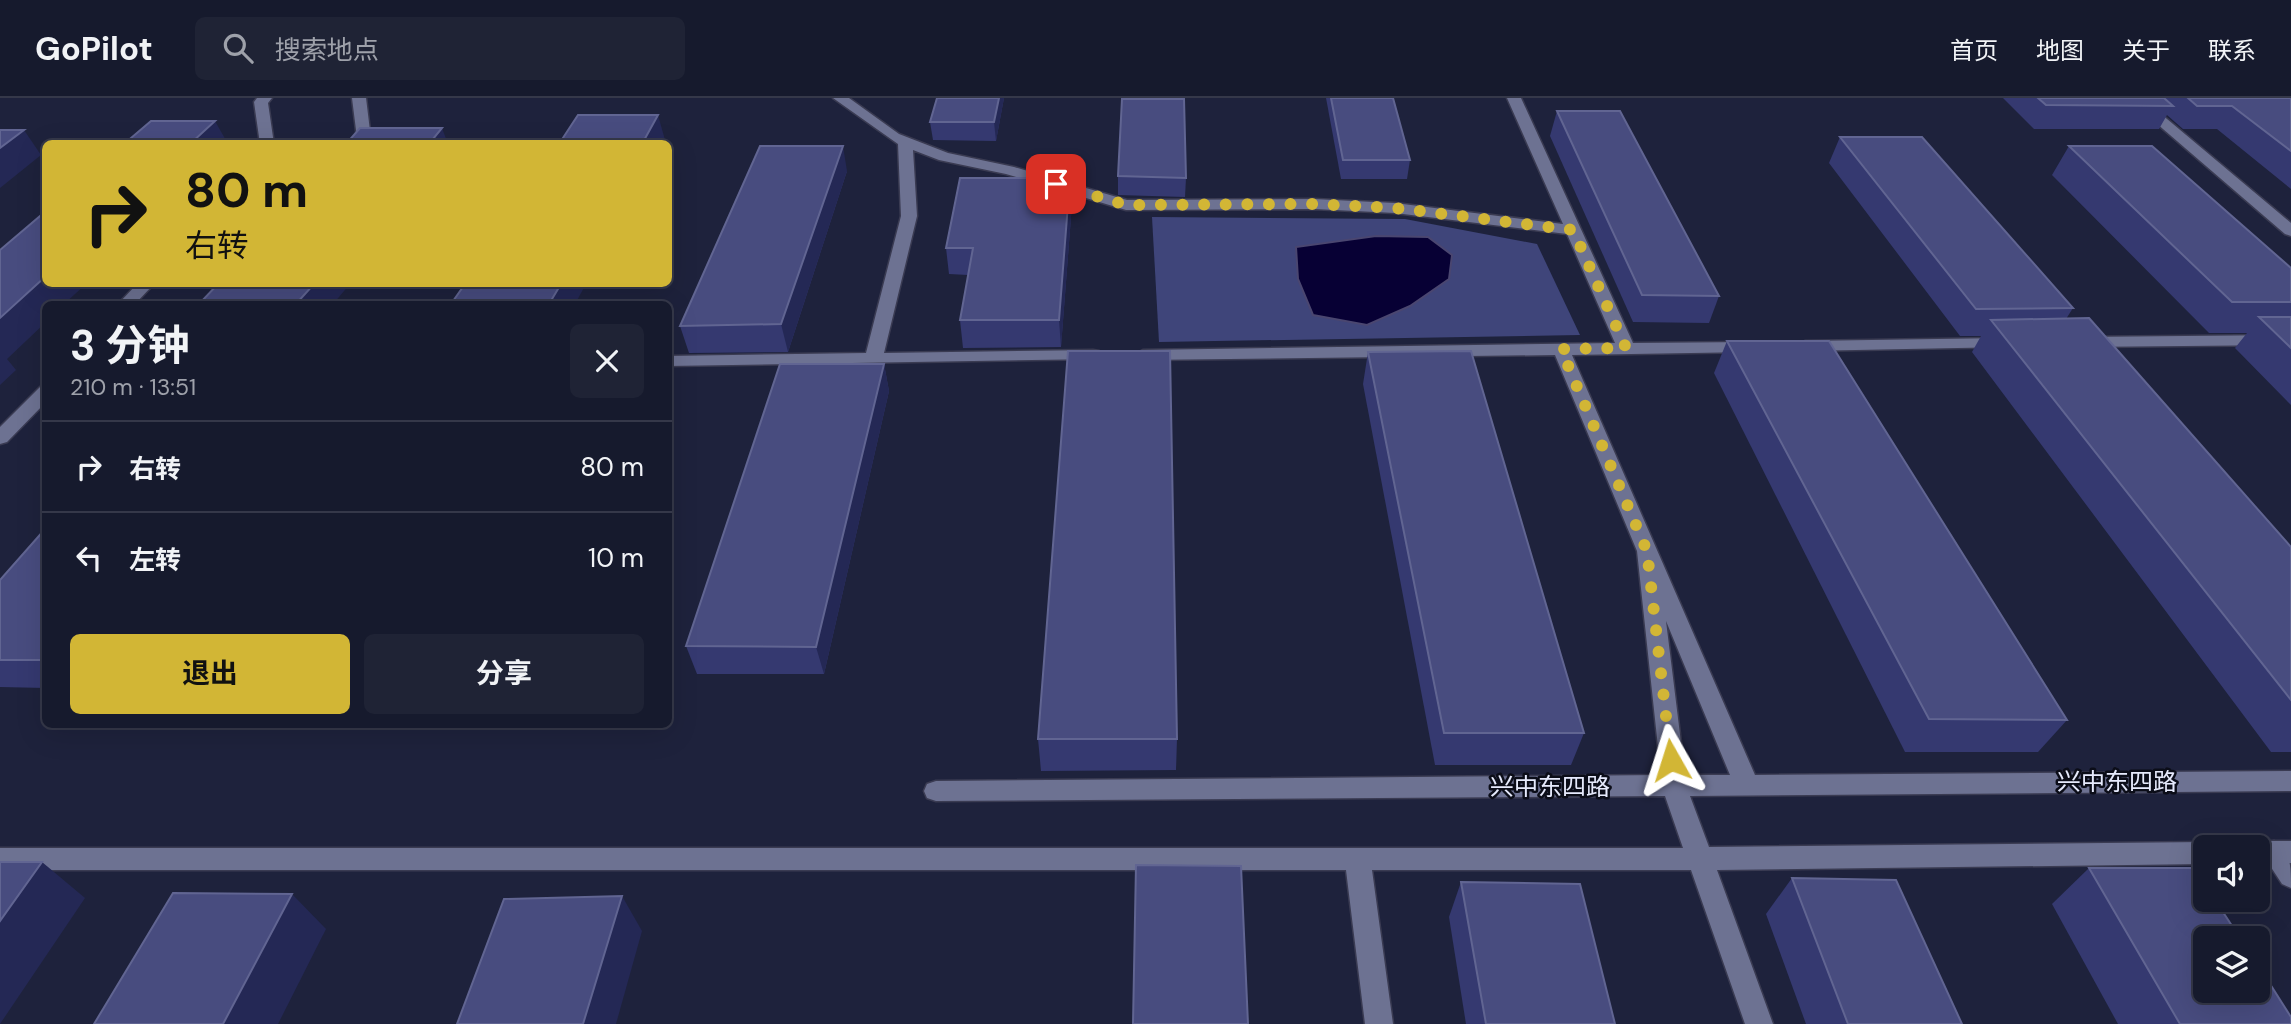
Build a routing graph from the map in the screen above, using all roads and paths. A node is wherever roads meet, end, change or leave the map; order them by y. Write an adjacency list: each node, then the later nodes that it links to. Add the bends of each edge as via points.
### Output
1 (265, 98): 6 (street, via 261,102)
2 (359, 98): 7 (street)
3 (840, 98): 8 (street)
4 (1514, 98): 9 (street)
5 (2134, 98): 10 (street)
6 (266, 140)
7 (363, 140)
8 (905, 141): 9 (street, via 944,157 1009,170 1126,205 1395,208); 20 (street, via 909,216)
9 (1573, 230): 18 (street)
10 (2291, 230)
11 (143, 287): 12 (street)
12 (129, 301)
13 (2291, 340): 14 (street)
14 (2069, 342)
15 (2028, 343): 16 (street)
16 (1792, 346)
17 (1765, 347): 18 (street)
18 (1626, 348): 19 (street)
19 (1561, 349): 20 (street); 24 (street)
20 (874, 358): 21 (street)
21 (672, 361)
22 (42, 395): 23 (street)
23 (0, 438)
24 (1647, 551): 26 (street); 27 (street)
25 (2291, 781): 26 (street, 兴中东四路)
26 (1747, 785): 27 (street, 兴中东四路)
27 (1674, 786): 28 (street, 兴中东四路); 33 (street)
28 (936, 792)
29 (2274, 852): 34 (street)
30 (2193, 853): 33 (street)
31 (0, 859): 32 (street)
32 (1357, 859): 33 (street); 35 (street)
33 (1699, 859): 36 (street)
34 (2291, 876)
35 (1379, 1024)
36 (1759, 1024)

